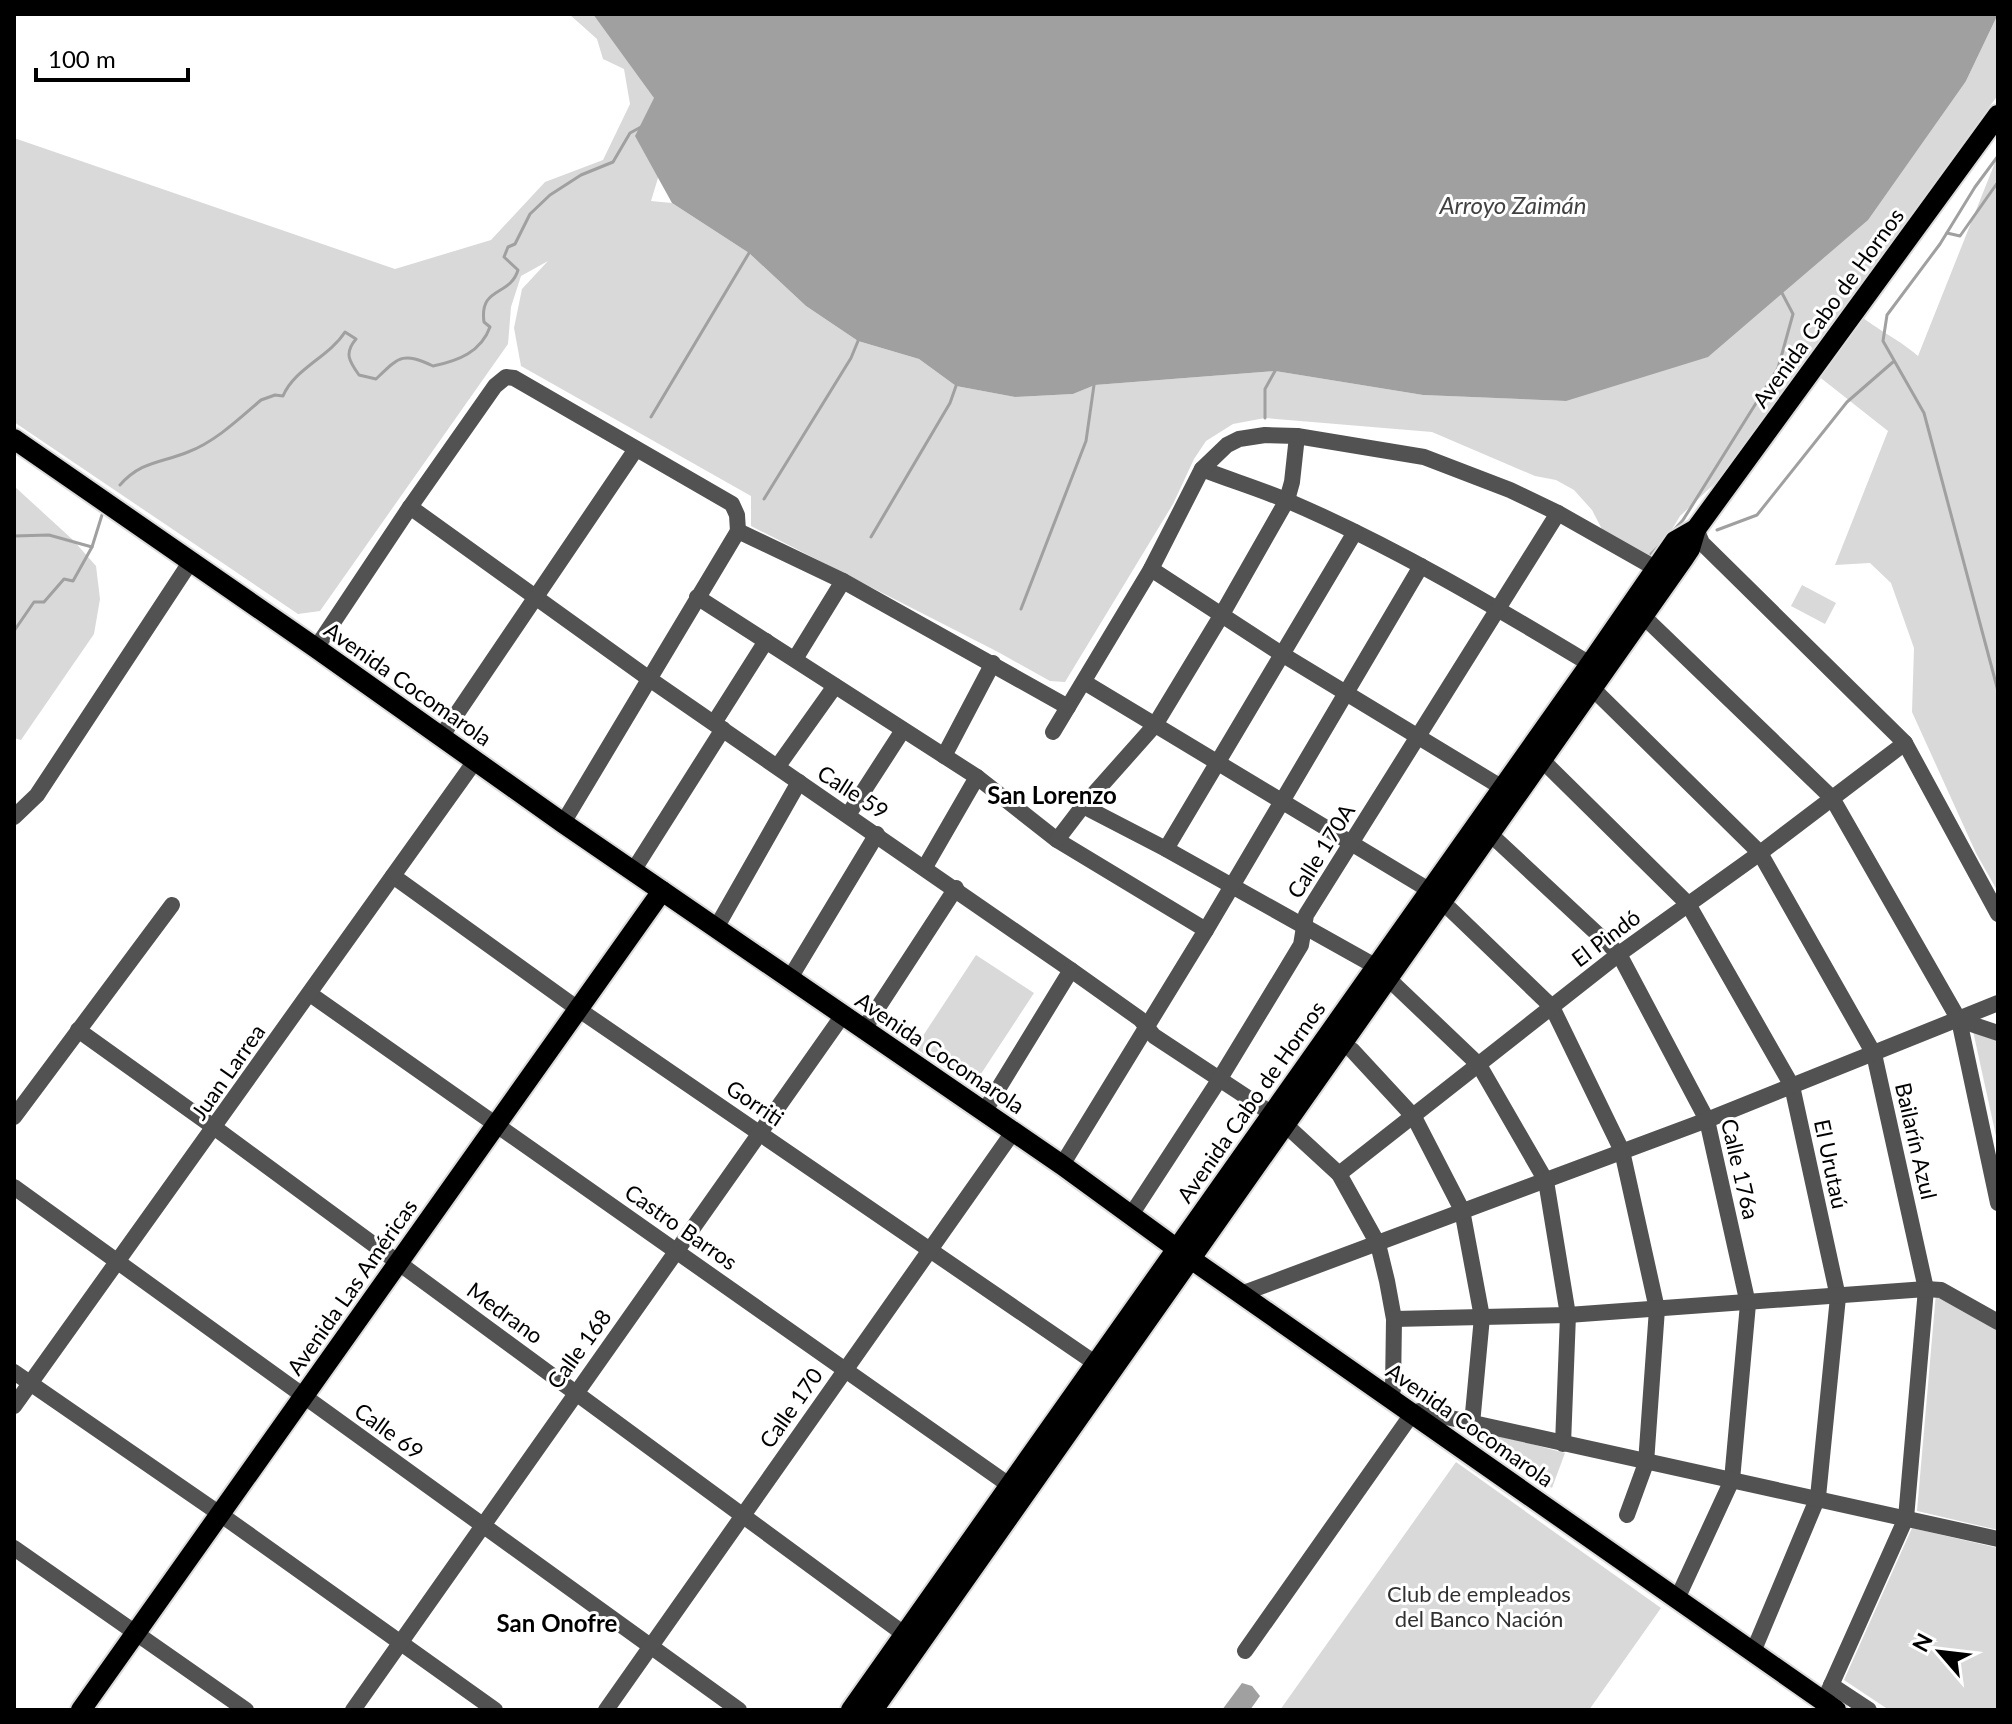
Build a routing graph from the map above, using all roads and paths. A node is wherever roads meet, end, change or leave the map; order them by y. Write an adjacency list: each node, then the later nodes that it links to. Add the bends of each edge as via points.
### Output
1 (1998, 115): 9 (main road, Avenida Cabo de Hornos)
2 (1297, 436): 5 (street, via 1239,439); 6 (street); 8 (street, via 1424,457)
3 (14, 439): 12 (main road, Avenida Cocomarola)
4 (636, 449): 7 (street, via 506,377); 10 (street, via 732,504); 17 (street)
5 (1202, 469): 6 (street, Bailarín Azul); 15 (street)
6 (1287, 500): 11 (street, Bailarín Azul); 21 (street)
7 (410, 507): 17 (street, Calle 59); 23 (street)
8 (1558, 513): 14 (street); 19 (street, Calle 170A)
9 (1696, 529): 14 (main road, Avenida Cabo de Hornos, via 1675,541); 20 (main road, Avenida Cabo de Hornos, via 1690,549); 39 (street, via 1702,543)
10 (738, 531): 16 (street); 18 (street)
11 (1355, 532): 13 (street, Bailarín Azul); 24 (street)
12 (191, 561): 23 (main road, Avenida Cocomarola); 52 (street, via 37,795)
13 (1421, 566): 19 (street, Bailarín Azul); 31 (street)
14 (1655, 568): 27 (main road, Avenida Cabo de Hornos)
15 (1151, 569): 21 (street); 29 (street)
16 (843, 581): 25 (street); 26 (street)
17 (536, 596): 28 (street, Calle 59); 37 (street)
18 (697, 597): 22 (street); 28 (street)
19 (1498, 608): 27 (street, Bailarín Azul); 38 (street, Calle 170A)
20 (1642, 615): 27 (main road, Avenida Cabo de Hornos); 48 (street)
21 (1221, 616): 24 (street); 33 (street)
22 (766, 641): 25 (street); 34 (street)
23 (316, 648): 37 (main road, Avenida Cocomarola)
24 (1280, 653): 31 (street); 43 (street)
25 (795, 659): 30 (street)
26 (993, 663): 32 (street); 40 (street)
27 (1588, 676): 41 (main road, Avenida Cabo de Hornos); 47 (main road, Avenida Cabo de Hornos); 59 (street, Bailarín Azul)
28 (648, 678): 34 (street, Calle 59); 53 (street)
29 (1084, 682): 32 (street); 33 (street)
30 (835, 686): 35 (street); 44 (street)
31 (1347, 694): 38 (street); 49 (street)
32 (1068, 707): 36 (street)
33 (1155, 725): 43 (street); 50 (street)
34 (719, 726): 44 (street, Calle 59); 61 (street)
35 (903, 730): 40 (street); 51 (street)
36 (1053, 732)
37 (441, 737): 42 (main road, Avenida Cocomarola)
38 (1419, 737): 47 (street); 57 (street, Calle 170A)
39 (1905, 743): 48 (street, El Pindó); 70 (street)
40 (944, 756): 45 (street)
41 (1542, 760): 54 (main road, Avenida Cabo de Hornos); 67 (street, El Urutaú)
42 (475, 761): 53 (main road, Avenida Cocomarola); 62 (street, Juan Larrea)
43 (1217, 762): 49 (street); 58 (street)
44 (778, 766): 46 (street, Calle 59)
45 (977, 777): 56 (street); 60 (street)
46 (799, 782): 51 (street, Calle 59); 72 (street)
47 (1501, 787): 54 (main road, Avenida Cabo de Hornos)
48 (1832, 798): 59 (street, El Pindó); 83 (street)
49 (1283, 802): 57 (street); 63 (street)
50 (1083, 806): 56 (street); 58 (street)
51 (848, 815): 55 (street, Calle 59)
52 (14, 817)
53 (563, 823): 61 (main road, Avenida Cocomarola)
54 (1485, 825): 65 (main road, Avenida Cabo de Hornos); 74 (street, Calle 176a); 76 (main road, Avenida Cabo de Hornos)
55 (877, 834): 60 (street, Calle 59); 77 (street)
56 (1057, 840): 73 (street)
57 (1353, 843): 65 (street); 71 (street, Calle 170A, via 1306,915)
58 (1166, 849): 63 (street)
59 (1760, 853): 67 (street, El Pindó); 89 (street, Bailarín Azul)
60 (925, 867): 64 (street, Calle 59)
61 (633, 871): 66 (main road, Avenida Cocomarola)
62 (393, 876): 78 (street, Juan Larrea); 81 (street, Gorriti)
63 (1232, 886): 71 (street); 73 (street)
64 (956, 888): 75 (street, Calle 59); 85 (street)
65 (1429, 890): 76 (main road, Avenida Cabo de Hornos)
66 (662, 891): 72 (main road, Avenida Cocomarola); 81 (main road, Avenida Las Américas)
67 (1688, 904): 74 (street, El Pindó); 92 (street, El Urutaú)
68 (172, 905): 86 (street)
69 (1450, 909): 80 (street)
70 (1998, 914)
71 (1304, 927): 76 (street); 91 (street, Calle 170A, via 1301,945)
72 (716, 928): 77 (main road, Avenida Cocomarola)
73 (1206, 930): 84 (street)
74 (1619, 954): 80 (street, El Pindó); 97 (street, Calle 176a)
75 (1071, 970): 84 (street, Calle 59); 93 (street)
76 (1382, 972): 90 (street); 96 (main road, Avenida Cabo de Hornos)
77 (790, 978): 82 (main road, Avenida Cocomarola)
78 (310, 994): 98 (street, Castro Barros); 99 (street, Juan Larrea)
79 (1998, 1003): 83 (street)
80 (1552, 1007): 90 (street, El Pindó); 102 (street)
81 (578, 1009): 98 (main road, Avenida Las Américas); 101 (street, Gorriti)
82 (843, 1015): 85 (main road, Avenida Cocomarola); 101 (street, Calle 168)
83 (1959, 1020): 87 (street); 89 (street); 107 (street)
84 (1146, 1027): 91 (street, Calle 59); 103 (street)
85 (864, 1029): 93 (main road, Avenida Cocomarola)
86 (78, 1030): 94 (street); 99 (street, Medrano)
87 (1998, 1033)
88 (1352, 1050): 95 (street)
89 (1874, 1054): 92 (street); 116 (street, Bailarín Azul)
90 (1479, 1065): 95 (street, El Pindó); 105 (street)
91 (1219, 1080): 96 (street, Calle 59); 109 (street, Calle 170A)
92 (1792, 1086): 97 (street); 118 (street, El Urutaú)
93 (984, 1112): 100 (main road, Avenida Cocomarola)
94 (14, 1117)
95 (1414, 1117): 104 (street, El Pindó); 108 (street)
96 (1279, 1120): 104 (street, Calle 59); 113 (main road, Avenida Cabo de Hornos)
97 (1707, 1120): 102 (street); 119 (street, Calle 176a)
98 (496, 1125): 112 (street, Castro Barros); 115 (main road, Avenida Las Américas)
99 (215, 1128): 114 (street, Juan Larrea); 115 (street, Medrano)
100 (1013, 1132): 103 (main road, Avenida Cocomarola); 111 (street, Calle 170)
101 (760, 1133): 111 (street, Gorriti); 112 (street, Calle 168)
102 (1622, 1151): 105 (street); 120 (street)
103 (1062, 1165): 109 (main road, Avenida Cocomarola)
104 (1339, 1174): 110 (street, Calle 59)
105 (1546, 1181): 108 (street); 121 (street)
106 (14, 1187): 114 (street, Calle 69)
107 (1998, 1203)
108 (1462, 1210): 110 (street); 122 (street)
109 (1131, 1215): 113 (main road, Avenida Cocomarola)
110 (1378, 1244): 117 (street); 123 (street, Calle 59)
111 (930, 1250): 125 (street, Gorriti); 126 (street, Calle 170)
112 (677, 1251): 126 (street, Castro Barros); 129 (street, Calle 168)
113 (1184, 1254): 117 (main road, Avenida Cocomarola); 125 (main road, Avenida Cabo de Hornos); 138 (main road, Avenida Cabo de Hornos)
114 (118, 1262): 128 (street, Juan Larrea); 130 (street, Calle 69)
115 (398, 1262): 129 (street, Medrano); 130 (main road, Avenida Las Américas)
116 (1926, 1289): 118 (street); 124 (street, via 1941,1290); 143 (street, Bailarín Azul)
117 (1241, 1294): 131 (main road, Avenida Cocomarola)
118 (1838, 1297): 119 (street); 139 (street, El Urutaú)
119 (1748, 1304): 120 (street); 137 (street, Calle 176a)
120 (1657, 1309): 121 (street); 136 (street)
121 (1568, 1315): 122 (street); 135 (street)
122 (1482, 1317): 123 (street); 134 (street)
123 (1394, 1319): 131 (street, Calle 59)
124 (1998, 1322)
125 (1095, 1363): 138 (main road, Avenida Cabo de Hornos)
126 (846, 1369): 138 (street, Castro Barros); 142 (street, Calle 170)
127 (14, 1372): 128 (street)
128 (31, 1383): 132 (street, Juan Larrea); 140 (street)
129 (575, 1392): 142 (street, Medrano); 144 (street, Calle 168)
130 (303, 1396): 140 (main road, Avenida Las Américas); 144 (street, Calle 69)
131 (1390, 1398): 133 (main road, Avenida Cocomarola)
132 (14, 1406)
133 (1412, 1414): 134 (street, via 1419,1411); 147 (main road, Avenida Cocomarola); 152 (street)
134 (1472, 1424): 135 (street)
135 (1563, 1444): 136 (street)
136 (1646, 1463): 137 (street); 141 (street)
137 (1732, 1480): 139 (street); 147 (street, Calle 176a)
138 (1017, 1491): 149 (main road, Avenida Cabo de Hornos); 162 (main road, Avenida Cabo de Hornos)
139 (1818, 1497): 143 (street); 153 (street, El Urutaú)
140 (220, 1514): 148 (main road, Avenida Las Américas); 150 (street)
141 (1627, 1515)
142 (743, 1516): 149 (street, Medrano); 151 (street, Calle 170)
143 (1906, 1518): 145 (street); 154 (street, Bailarín Azul)
144 (483, 1526): 150 (street, Calle 168); 151 (street, Calle 69)
145 (1998, 1539)
146 (14, 1548): 148 (street)
147 (1677, 1599): 153 (main road, Avenida Cocomarola)
148 (136, 1632): 155 (main road, Avenida Las Américas); 156 (street)
149 (904, 1634): 161 (main road, Avenida Cabo de Hornos)
150 (400, 1642): 157 (street, Calle 168); 158 (street)
151 (651, 1647): 159 (street, Calle 170); 160 (street, Calle 69)
152 (1245, 1651)
153 (1753, 1652): 154 (main road, Avenida Cocomarola)
154 (1830, 1699): 163 (street)
155 (81, 1710)
156 (246, 1710)
157 (353, 1710)
158 (495, 1710)
159 (606, 1710)
160 (739, 1710)
161 (851, 1710)
162 (873, 1710)
163 (1869, 1710)

